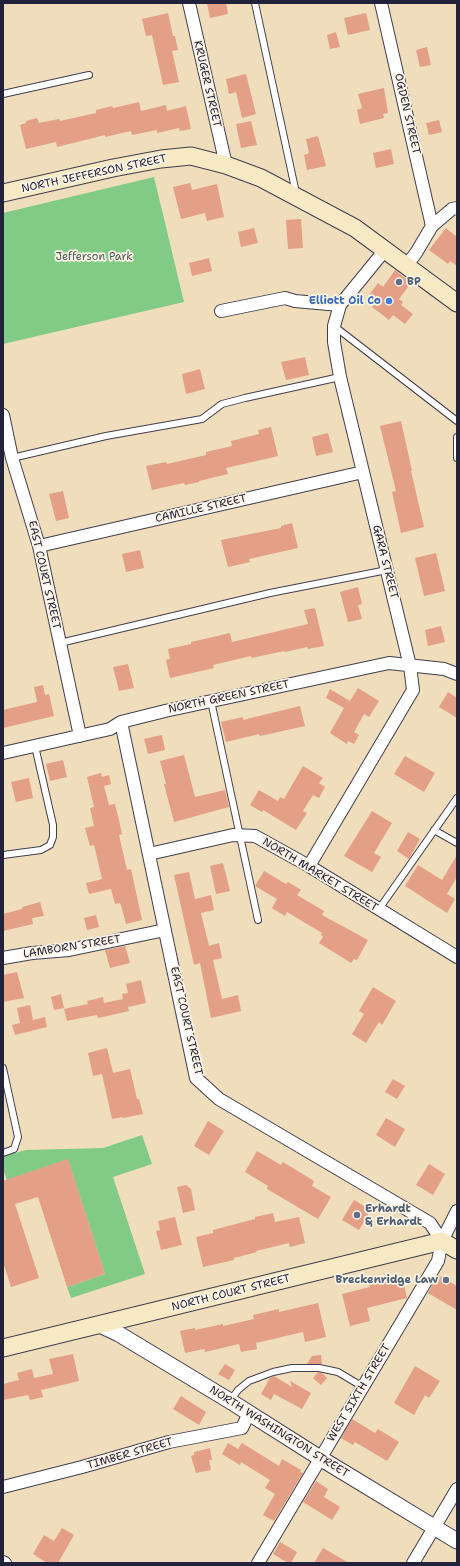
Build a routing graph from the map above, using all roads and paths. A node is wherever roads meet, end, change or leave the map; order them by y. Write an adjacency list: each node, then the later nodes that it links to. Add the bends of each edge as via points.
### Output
1 (189, 3): 6 (street, KRUGER STREET)
2 (256, 3): 8 (lane)
3 (381, 3): 10 (street, OGDEN STREET)
4 (89, 75): 5 (lane)
5 (3, 94)
6 (226, 165): 7 (main road, NORTH JEFFERSON STREET, via 191,156 161,159); 8 (main road, NORTH JEFFERSON STREET, via 261,178)
7 (3, 193)
8 (297, 197): 11 (main road, NORTH JEFFERSON STREET, via 355,228)
9 (457, 208): 10 (street, via 452,209)
10 (432, 226): 12 (street)
11 (385, 250): 12 (main road, NORTH JEFFERSON STREET); 14 (street, GARA STREET)
12 (406, 266): 13 (main road, NORTH JEFFERSON STREET)
13 (457, 303)
14 (340, 305): 15 (street, via 285,298); 16 (street, GARA STREET)
15 (221, 311)
16 (334, 326): 17 (street, GARA STREET); 19 (lane)
17 (340, 377): 21 (lane, via 222,404 202,419 106,436); 23 (street, GARA STREET)
18 (3, 416): 21 (street, EAST COURT STREET)
19 (457, 421)
20 (457, 437): 22 (lane)
21 (12, 458): 24 (street, EAST COURT STREET)
22 (457, 458)
23 (363, 472): 24 (street, CAMILLE STREET); 25 (street, GARA STREET)
24 (39, 546): 26 (street, EAST COURT STREET)
25 (387, 570): 26 (lane, via 270,593); 27 (street, GARA STREET)
26 (60, 643): 31 (street, EAST COURT STREET)
27 (410, 666): 28 (street, NORTH GREEN STREET, via 444,669); 29 (street, NORTH GREEN STREET, via 389,663); 40 (street, GARA STREET, via 412,690)
28 (457, 674)
29 (211, 701): 30 (street, NORTH GREEN STREET); 36 (lane)
30 (121, 722): 31 (street, NORTH GREEN STREET, via 110,729); 38 (street, EAST COURT STREET)
31 (80, 736): 32 (street, NORTH GREEN STREET)
32 (36, 746): 33 (street, NORTH GREEN STREET); 39 (lane, via 53,826 53,837 50,845 41,850)
33 (3, 753)
34 (457, 798): 35 (lane)
35 (434, 830): 37 (lane); 41 (lane)
36 (240, 834): 38 (street, NORTH MARKET STREET); 40 (street, NORTH MARKET STREET, via 255,836); 42 (lane)
37 (457, 843)
38 (149, 854): 43 (street, EAST COURT STREET)
39 (3, 855)
40 (309, 866): 41 (street, NORTH MARKET STREET)
41 (379, 909): 45 (street, NORTH MARKET STREET)
42 (258, 920)
43 (165, 930): 44 (street, LAMBORN STREET, via 69,950); 49 (street, EAST COURT STREET, via 196,1078 219,1099 430,1223)
44 (3, 958)
45 (457, 958)
46 (3, 1068): 47 (lane, via 18,1137 14,1149)
47 (3, 1153)
48 (457, 1211): 49 (street, WEST SIXTH STREET)
49 (442, 1241): 50 (main road); 51 (main road, NORTH COURT STREET); 53 (street, WEST SIXTH STREET, via 438,1261)
50 (457, 1250)
51 (100, 1325): 52 (main road, NORTH COURT STREET); 54 (street, NORTH WASHINGTON STREET)
52 (3, 1348)
53 (363, 1387): 54 (lane, via 338,1372 319,1368 292,1368 249,1381 238,1390); 56 (street, WEST SIXTH STREET)
54 (230, 1402): 55 (street, NORTH WASHINGTON STREET)
55 (249, 1413): 56 (street, NORTH WASHINGTON STREET); 57 (street, TIMBER STREET, via 242,1428 170,1442 82,1468)
56 (320, 1458): 59 (street, NORTH WASHINGTON STREET); 61 (street, WEST SIXTH STREET)
57 (3, 1487)
58 (457, 1490): 59 (street)
59 (434, 1528): 60 (street, NORTH WASHINGTON STREET); 62 (street)
60 (457, 1541)
61 (258, 1563)
62 (413, 1563)

